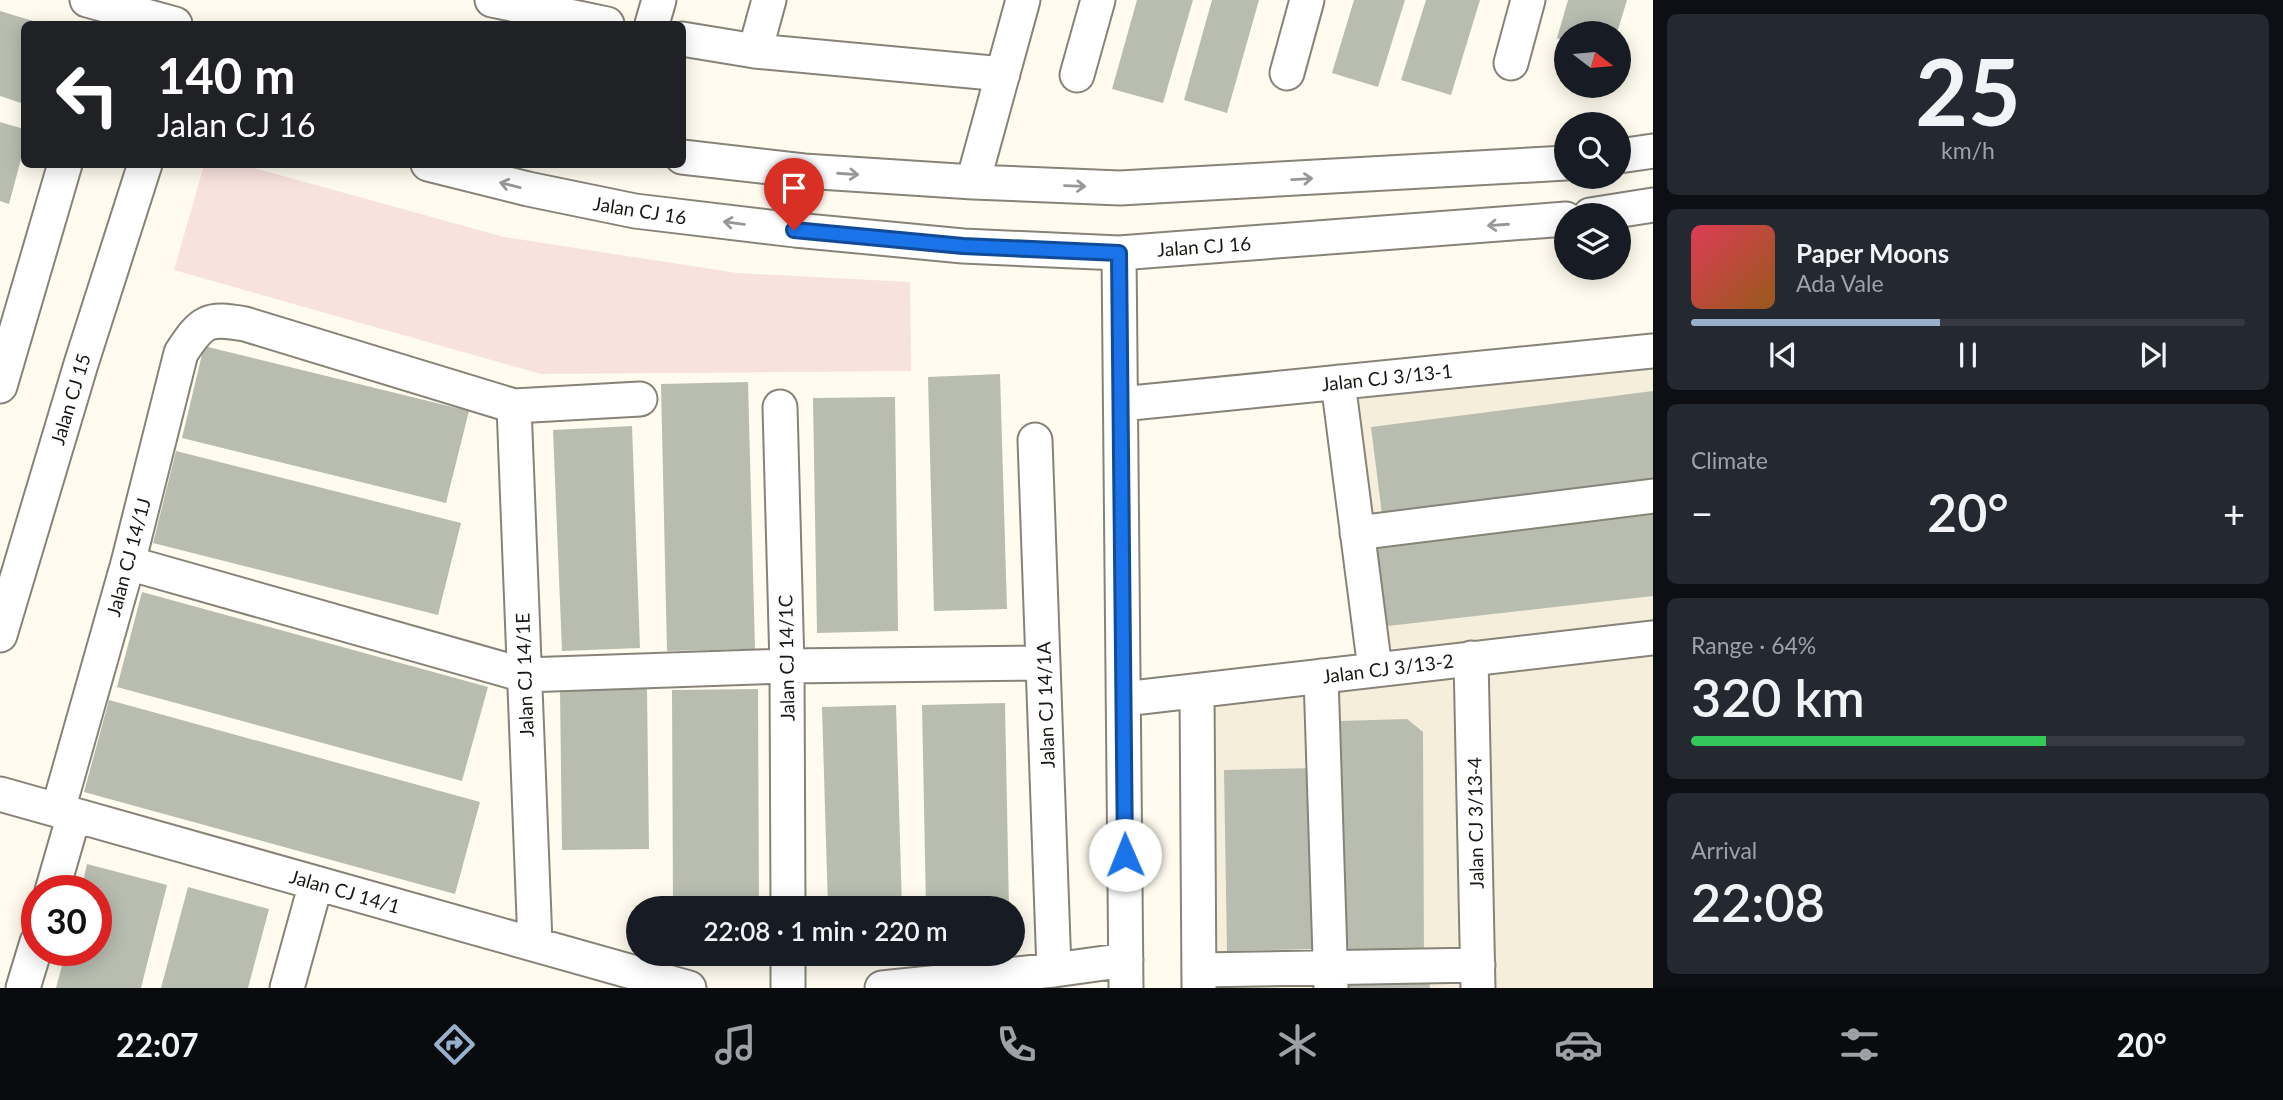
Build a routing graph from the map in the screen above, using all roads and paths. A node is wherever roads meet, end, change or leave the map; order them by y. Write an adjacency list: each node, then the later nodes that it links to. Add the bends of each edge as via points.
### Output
1 (492, 0): 8 (street)
2 (659, 0): 12 (street)
3 (769, 0): 14 (street)
4 (1023, 0): 17 (street)
5 (1098, 0): 18 (street)
6 (1307, 0): 16 (street)
7 (1528, 0): 15 (street)
8 (548, 6): 11 (street)
9 (102, 10): 10 (street)
10 (159, 21)
11 (597, 21)
12 (653, 21)
13 (686, 40): 14 (street)
14 (755, 51): 17 (street)
15 (1511, 63)
16 (1287, 73)
17 (1003, 74): 26 (street)
18 (1077, 75)
19 (1653, 151): 20 (street)
20 (1631, 154)
21 (686, 157): 26 (street, one-way to 26)
22 (1554, 164): 26 (street, one-way to 22, via 1120,188)
23 (64, 168): 33 (street)
24 (144, 168): 42 (street, Jalan CJ 15)
25 (444, 168): 30 (street, Jalan CJ 16, one-way to 25, via 963,246 635,211)
26 (973, 182)
27 (1653, 205): 28 (street)
28 (1631, 208)
29 (1554, 220): 30 (street, Jalan CJ 16, one-way to 30)
30 (1119, 253): 35 (street)
31 (1653, 351): 32 (street, Jalan CJ 3/13-1)
32 (1338, 382): 35 (street, Jalan CJ 3/13-1); 40 (street)
33 (0, 386)
34 (640, 399): 36 (street)
35 (1121, 404): 51 (street)
36 (514, 406): 41 (street, Jalan CJ 14/1J, via 219,319 196,329 181,353); 48 (street, Jalan CJ 14/1E)
37 (780, 407): 46 (street, Jalan CJ 14/1C)
38 (1035, 440): 45 (street, Jalan CJ 14/1A)
39 (1653, 496): 40 (street)
40 (1357, 533): 47 (street)
41 (128, 563): 48 (street); 53 (street, Jalan CJ 14/1J)
42 (0, 635)
43 (1653, 638): 44 (street, Jalan CJ 3/13-2)
44 (1471, 658): 47 (street, Jalan CJ 3/13-2); 62 (street, Jalan CJ 3/13-4)
45 (1043, 663): 46 (street); 60 (street, Jalan CJ 14/1A)
46 (787, 666): 48 (street); 56 (street, Jalan CJ 14/1C)
47 (1375, 669): 49 (street, Jalan CJ 3/13-2)
48 (524, 675): 57 (street, Jalan CJ 14/1E)
49 (1321, 676): 50 (street, Jalan CJ 3/13-2); 63 (street)
50 (1197, 691): 51 (street, Jalan CJ 3/13-2); 64 (street)
51 (1124, 699): 61 (street)
52 (0, 794): 53 (street, Jalan CJ 14/1)
53 (66, 812): 54 (street, Jalan CJ 14/1J); 55 (street, Jalan CJ 14/1)
54 (54, 875)
55 (316, 883): 57 (street, Jalan CJ 14/1); 66 (street)
56 (788, 896)
57 (535, 943): 67 (street, Jalan CJ 14/1)
58 (30, 966): 65 (street)
59 (788, 966): 68 (street)
60 (1054, 971): 61 (street); 69 (street)
61 (1126, 974)
62 (1478, 976): 63 (street)
63 (1331, 977): 64 (street)
64 (1199, 979)
65 (23, 988)
66 (287, 988)
67 (689, 988)
68 (788, 988)
69 (882, 988)

